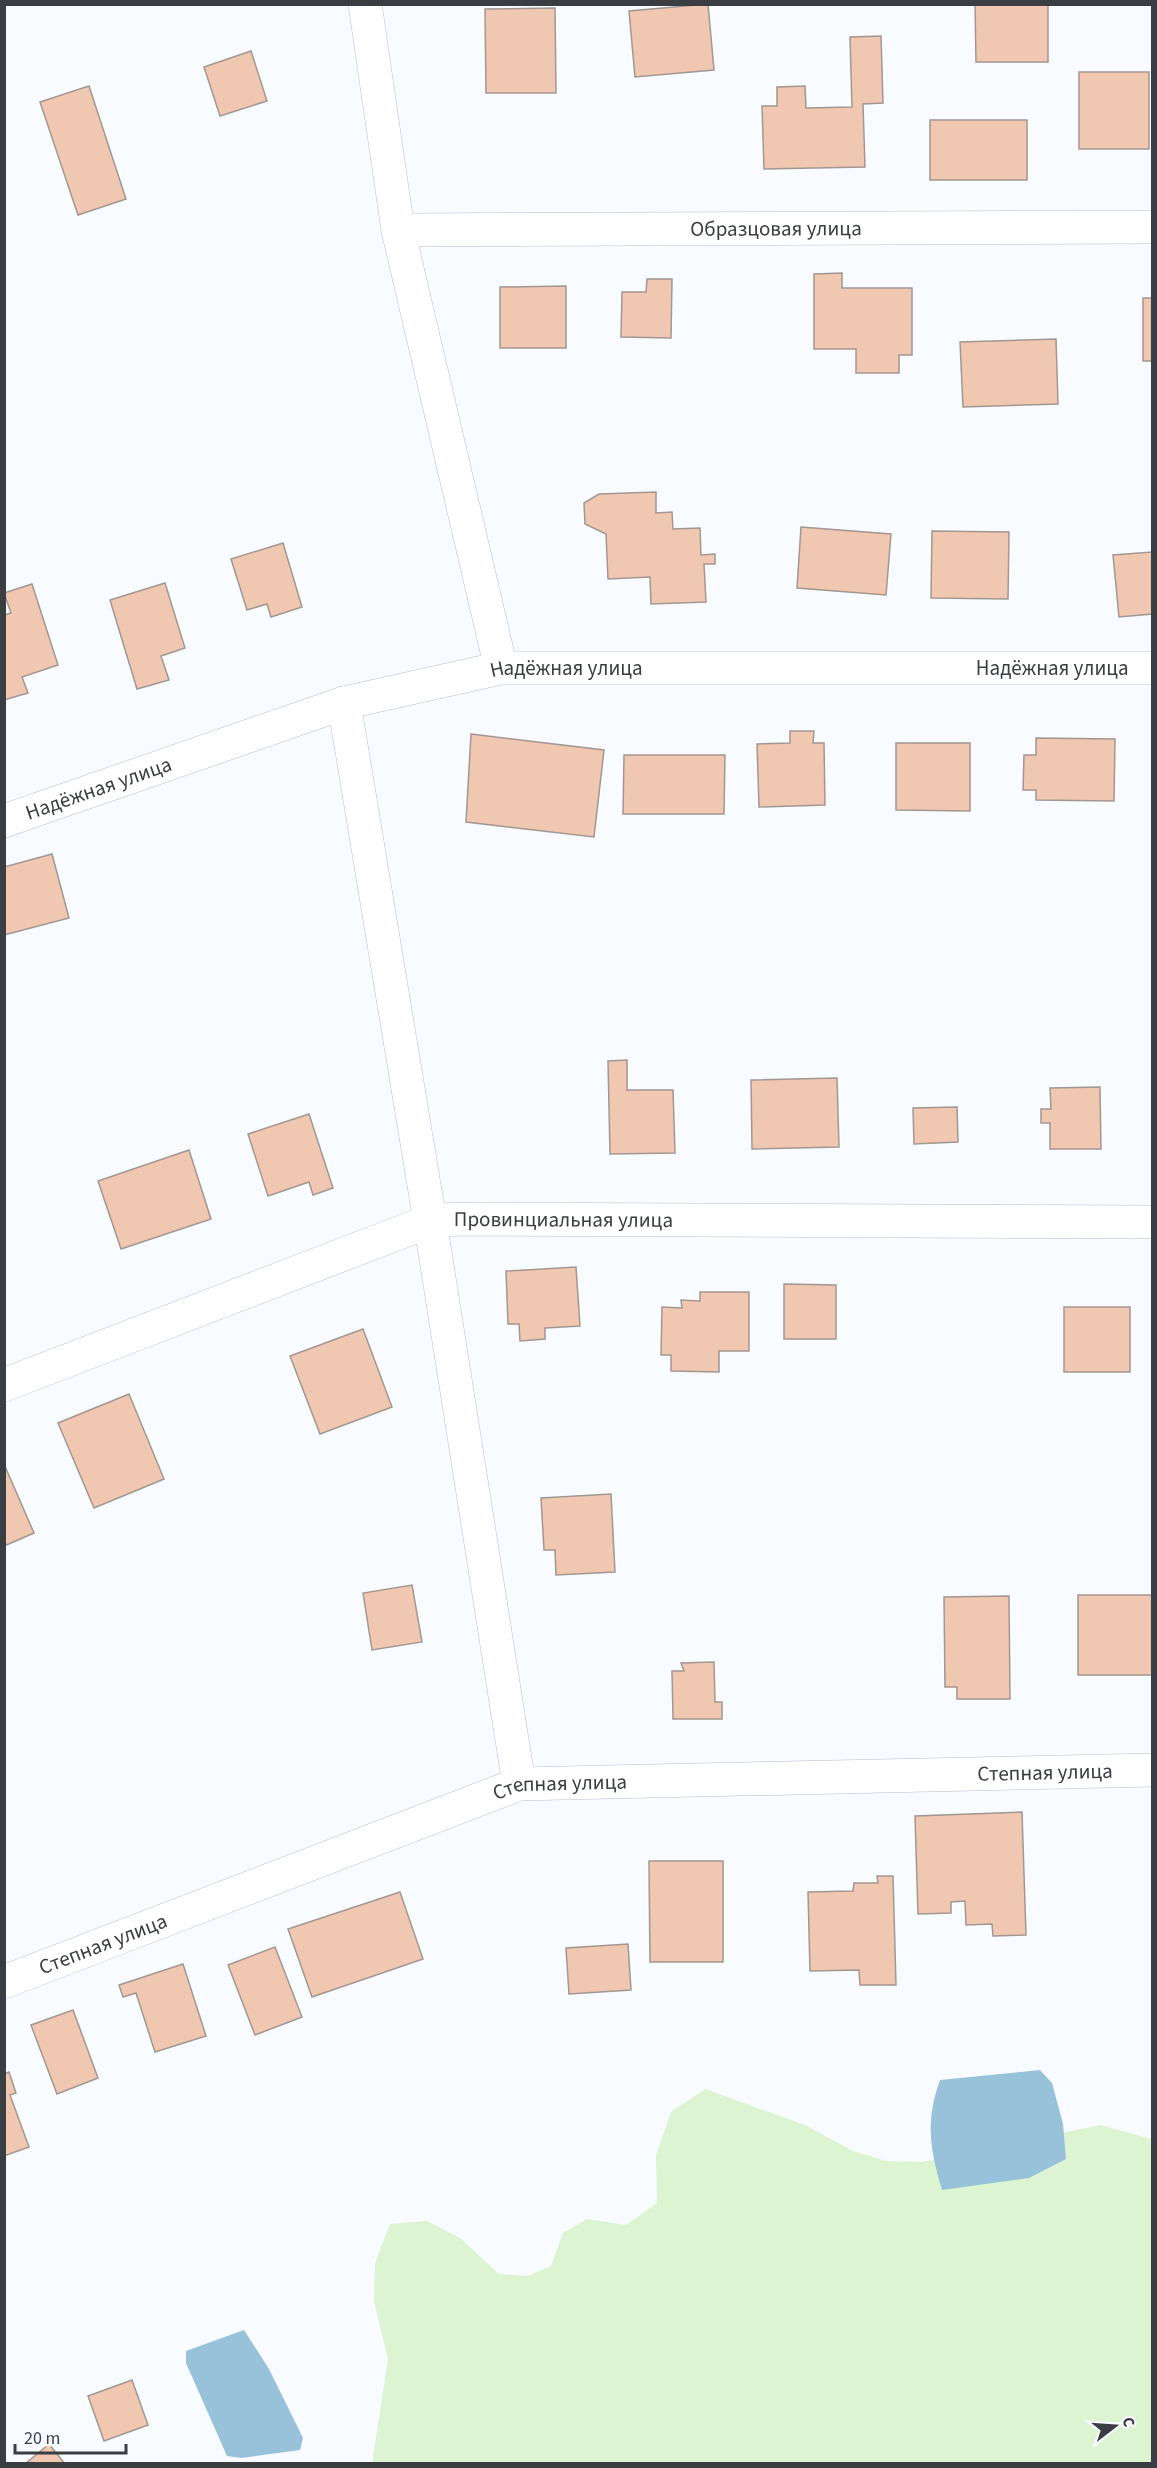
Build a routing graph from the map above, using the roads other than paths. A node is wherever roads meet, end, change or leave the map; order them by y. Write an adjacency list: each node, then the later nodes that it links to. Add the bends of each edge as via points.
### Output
1 (365, 4): 3 (street)
2 (1152, 227): 3 (street, Образцовая улица)
3 (398, 230): 4 (street)
4 (501, 668): 5 (street, Надёжная улица); 6 (street, Надёжная улица)
5 (1152, 668)
6 (344, 703): 7 (street, Надёжная улица); 8 (street)
7 (4, 821)
8 (430, 1221): 9 (street, Провинциальная улица); 10 (street, Провинциальная улица); 12 (street)
9 (1152, 1222)
10 (4, 1385)
11 (1152, 1770): 12 (street, Степная улица)
12 (519, 1784): 13 (street, Степная улица)
13 (4, 1982)

